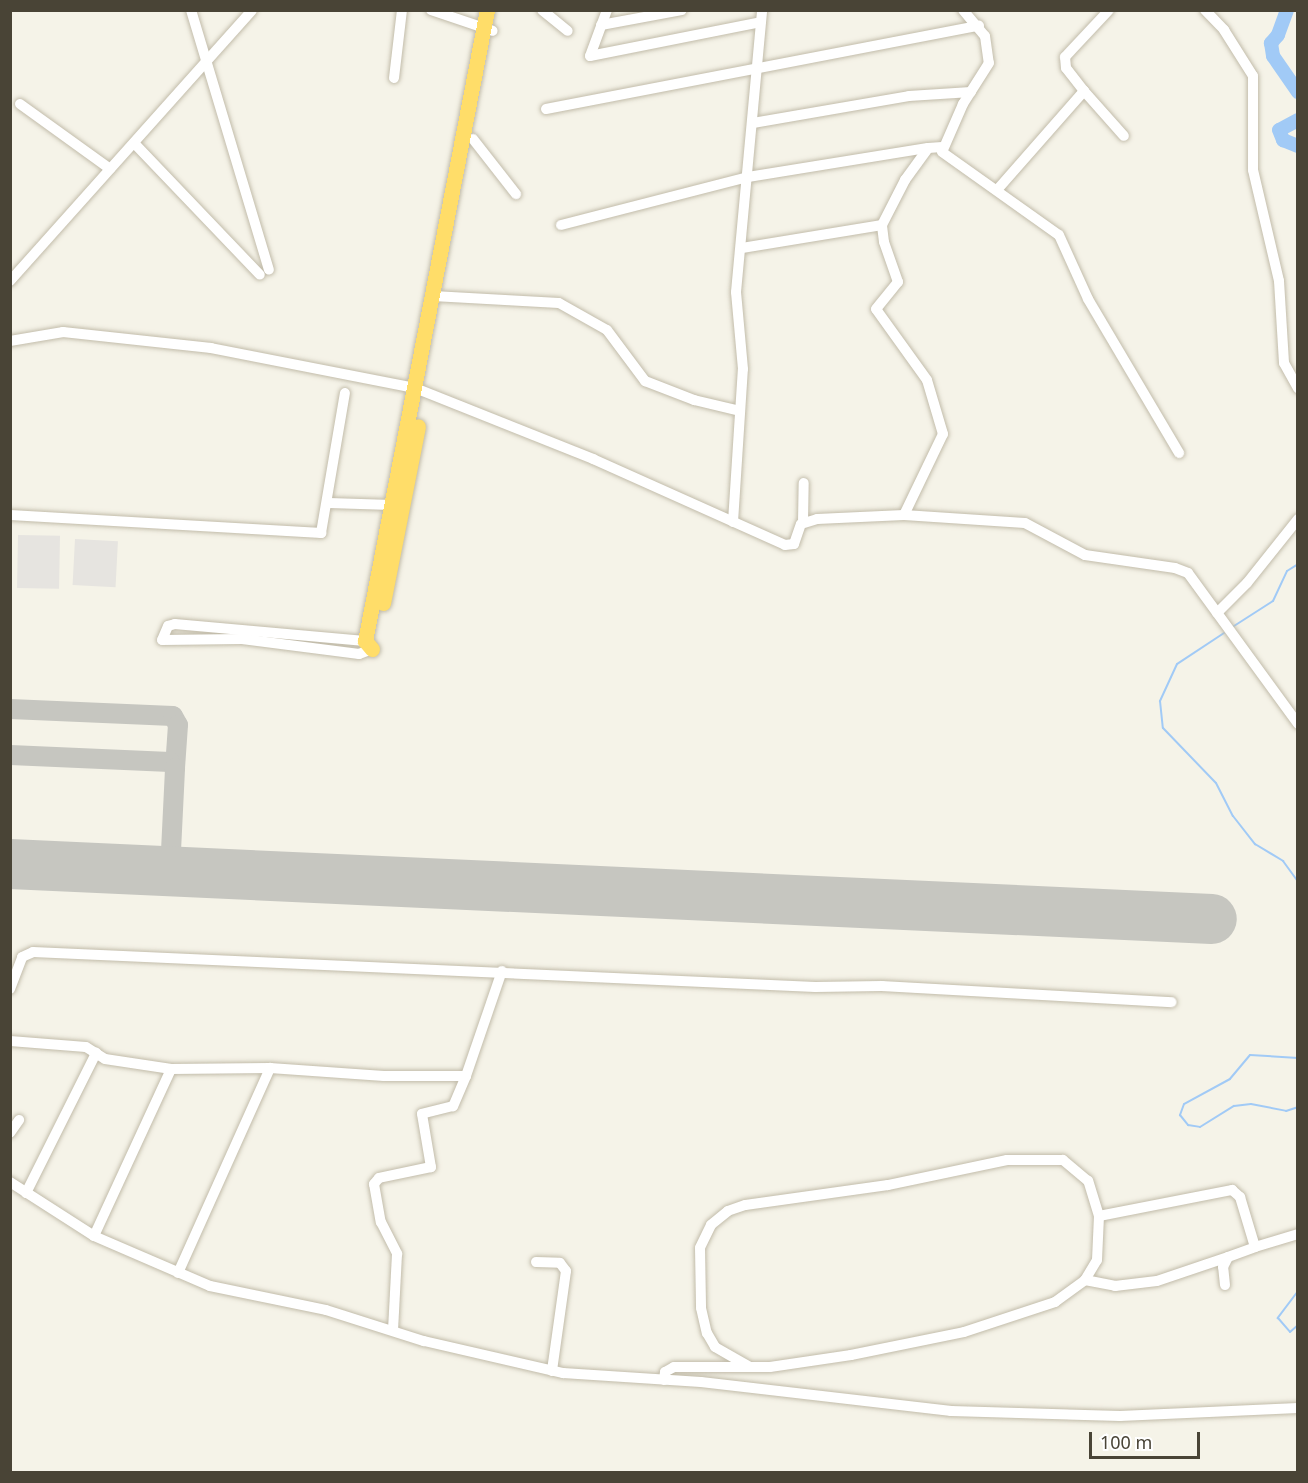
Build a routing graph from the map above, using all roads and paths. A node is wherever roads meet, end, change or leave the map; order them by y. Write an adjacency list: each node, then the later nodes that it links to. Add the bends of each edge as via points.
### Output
1 (190, 10): 19 (street)
2 (252, 10): 19 (street)
3 (402, 10): 21 (street)
4 (432, 10): 17 (street)
5 (487, 10): 17 (highway)
6 (497, 10): 17 (highway)
7 (542, 10): 18 (street)
8 (607, 10): 15 (street)
9 (682, 10): 15 (street)
10 (762, 10): 14 (street)
11 (963, 10): 16 (street)
12 (1109, 10): 22 (street, via 1065,57 1066,68)
13 (1205, 10): 43 (street, via 1224,30 1253,76 1253,170 1279,280 1284,363)
14 (761, 22): 15 (street, via 590,56); 20 (street)
15 (601, 25)
16 (979, 26): 20 (street); 23 (street, via 989,51 988,63)
17 (488, 29): 24 (highway)
18 (568, 31)
19 (207, 61): 30 (street); 30 (street, via 264,272)
20 (757, 68): 26 (street); 27 (street)
21 (394, 78)
22 (1084, 91): 28 (street); 35 (street)
23 (971, 92): 27 (street, via 909,96); 31 (street)
24 (476, 95): 29 (highway); 41 (highway)
25 (20, 104): 33 (street)
26 (546, 109)
27 (753, 123): 34 (street)
28 (1124, 136)
29 (473, 139): 36 (street); 41 (highway)
30 (134, 143): 33 (street)
31 (942, 147): 32 (street); 35 (street, via 944,155)
32 (928, 148): 34 (street); 38 (street, via 905,180)
33 (110, 169): 40 (street)
34 (748, 177): 37 (street); 39 (street)
35 (997, 190): 48 (street, via 1059,235 1088,299)
36 (516, 194)
37 (561, 225)
38 (882, 225): 39 (street); 53 (street, via 898,282 876,309 927,380 943,434)
39 (742, 248): 46 (street, via 736,292 743,369)
40 (10, 281)
41 (437, 296): 44 (highway); 46 (street, via 559,303 607,330 645,381 694,400)
42 (10, 341): 44 (street, via 55,332 211,348)
43 (1298, 388)
44 (420, 390): 47 (highway); 55 (street, via 593,459)
45 (345, 393): 50 (street)
46 (740, 411): 55 (street)
47 (408, 453): 51 (highway); 58 (highway)
48 (1179, 453)
49 (804, 483): 56 (street)
50 (328, 503): 51 (street); 52 (street, via 319,533)
51 (392, 505): 58 (highway)
52 (10, 515)
53 (904, 515): 56 (street); 57 (street, via 1016,520 1085,555 1175,568 1193,578)
54 (1298, 519): 57 (street, via 1247,583)
55 (733, 522): 56 (street, via 791,546)
56 (803, 522)
57 (1217, 613): 59 (street)
58 (368, 645): 58 (street, via 359,654 242,639 162,640 168,626 175,624)
59 (1298, 724)
60 (502, 972): 61 (street, via 33,952 22,957); 62 (street, via 814,987 882,986); 67 (street)
61 (10, 989)
62 (1172, 1002)
63 (10, 1041): 64 (street, via 86,1047)
64 (96, 1053): 66 (street, via 118,1062); 71 (street)
65 (270, 1068): 66 (street); 67 (street, via 384,1076); 78 (street)
66 (171, 1069): 74 (street)
67 (466, 1076): 81 (street, via 453,1106 422,1114 431,1167 379,1178 374,1184 381,1222 397,1254)
68 (19, 1120): 69 (street)
69 (10, 1132)
70 (10, 1182): 71 (street)
71 (26, 1193): 74 (street)
72 (1099, 1216): 75 (street, via 1232,1190 1240,1197); 79 (street, via 1100,1249); 82 (street, via 1094,1193 1082,1173 1063,1160 1040,1158 1007,1160 888,1185 745,1205 728,1211 711,1225 700,1248 701,1308 706,1333 715,1347)
73 (1298, 1234): 75 (street)
74 (94, 1236): 78 (street)
75 (1255, 1247): 76 (street)
76 (1228, 1257): 79 (street, via 1157,1281 1114,1286); 80 (street, via 1223,1267)
77 (536, 1262): 83 (street, via 560,1263 566,1271)
78 (178, 1273): 81 (street, via 210,1286 326,1310)
79 (1085, 1280): 82 (street, via 1056,1302 964,1332 851,1355)
80 (1225, 1285)
81 (393, 1330): 83 (street)
82 (750, 1367): 84 (street, via 674,1367 665,1372)
83 (552, 1371): 84 (street)
84 (664, 1380): 85 (street, via 951,1411 1120,1416)
85 (1298, 1408)

